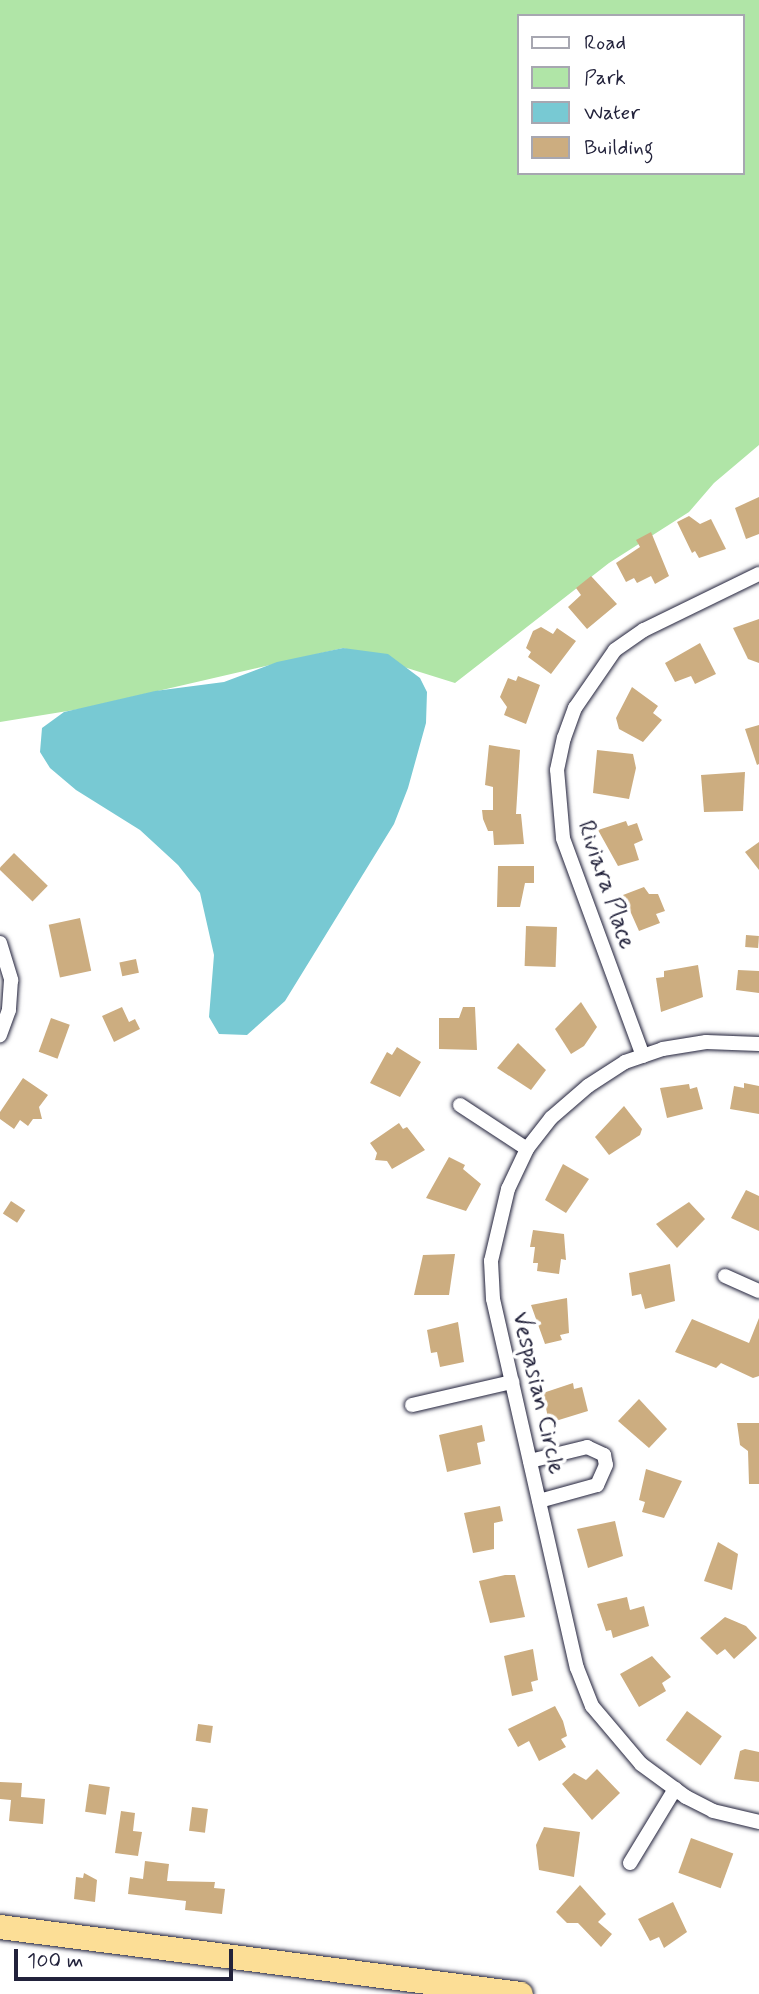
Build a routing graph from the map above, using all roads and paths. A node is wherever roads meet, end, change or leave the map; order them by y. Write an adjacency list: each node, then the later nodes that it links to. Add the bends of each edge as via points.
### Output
1 (759, 574): 5 (street, Riviara Place, via 644,630 615,650 575,708 556,770 563,838)
2 (0, 943): 3 (street, via 11,995)
3 (0, 1035)
4 (759, 1044): 5 (street, Vespasian Circle, via 706,1042)
5 (643, 1056): 7 (street, Vespasian Circle, via 588,1086 551,1118)
6 (460, 1105): 7 (street)
7 (527, 1149): 10 (street, Vespasian Circle, via 505,1199 491,1261 493,1299)
8 (725, 1276): 9 (street)
9 (759, 1291)
10 (512, 1382): 11 (street); 12 (street, Vespasian Circle)
11 (412, 1405)
12 (530, 1461): 13 (street, Vespasian Circle); 13 (street, via 587,1447 604,1455 606,1465 597,1485)
13 (539, 1502): 14 (street, Vespasian Circle, via 577,1668 592,1706 641,1765)
14 (675, 1790): 15 (street, Vespasian Circle, via 713,1811); 16 (street)
15 (759, 1822)
16 (631, 1863)
17 (0, 1927): 18 (highway)
18 (521, 1994)

